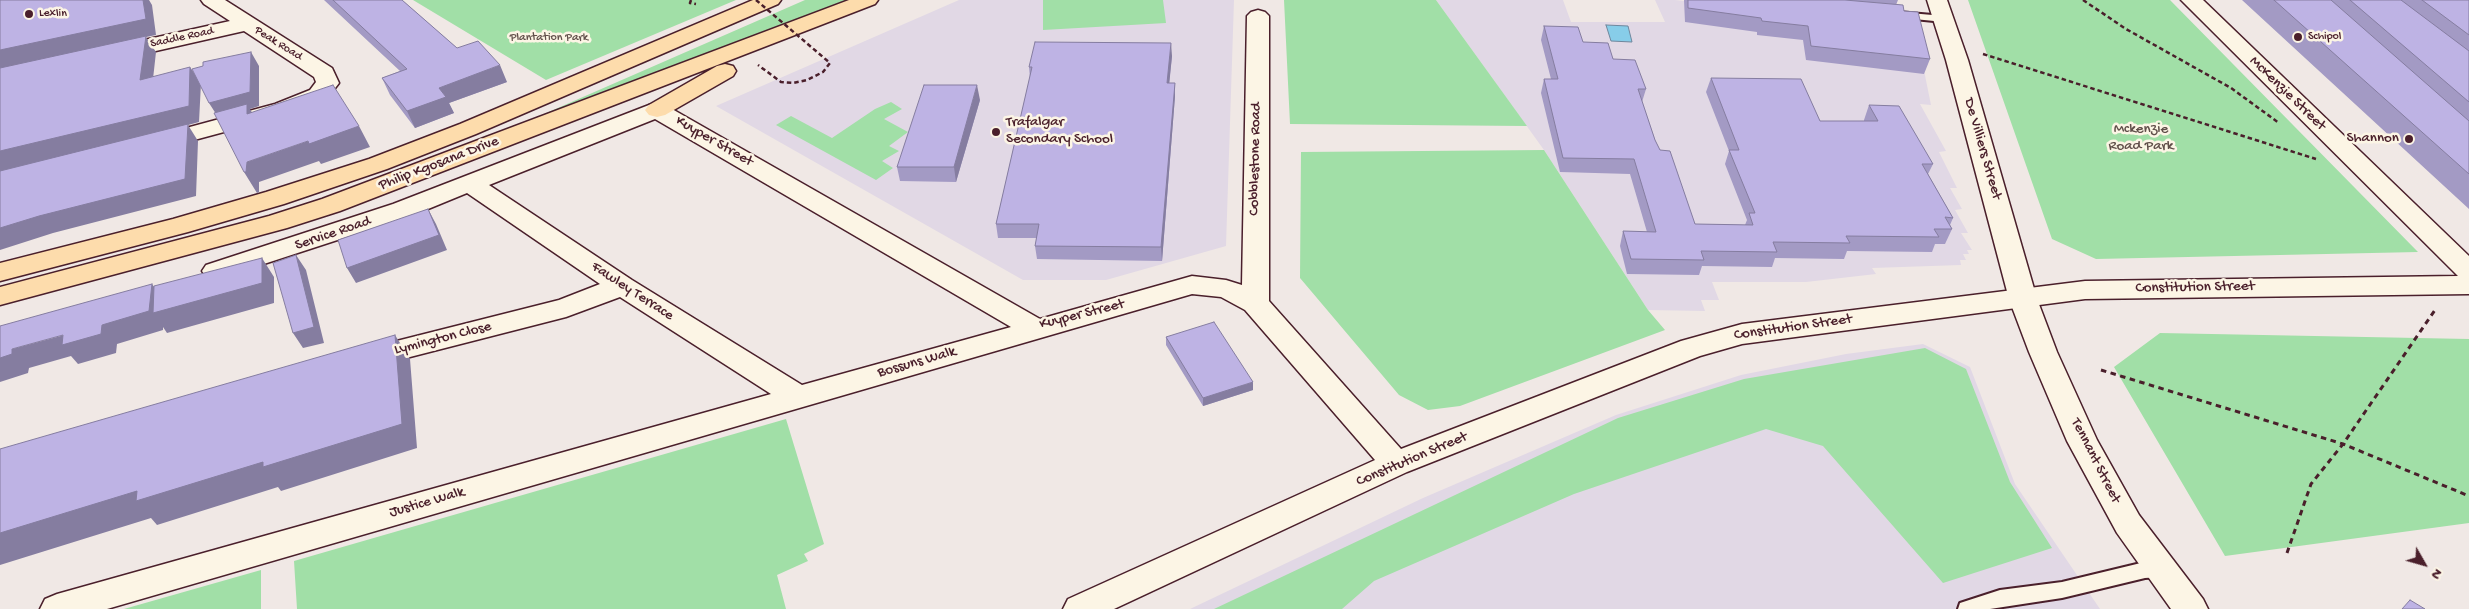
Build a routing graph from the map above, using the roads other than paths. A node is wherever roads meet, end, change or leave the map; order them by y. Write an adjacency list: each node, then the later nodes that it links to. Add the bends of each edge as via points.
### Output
1 (211, 0): 8 (street, Peak Road)
2 (771, 0): 13 (main road, Philip Kgosana Drive, via 520,108 378,164 188,224)
3 (2191, 0): 15 (street, McKenzie Street, via 2361,166)
4 (860, 3): 10 (main road, via 698,84); 17 (main road, Philip Kgosana Drive, via 332,204 278,222)
5 (1890, 14): 7 (lane)
6 (1258, 16): 19 (street, Cobblestone Road)
7 (1944, 20): 18 (street, De Villiers Street)
8 (246, 24): 9 (street, Saddle Road); 11 (street, Peak Road, via 324,73 328,83 318,95 283,109)
9 (95, 58)
10 (657, 110): 12 (street, Service Road); 20 (street, Kuyper Street)
11 (137, 148)
12 (469, 183): 14 (street, Service Road, via 352,228); 16 (street, Fawley Terrace)
13 (0, 272)
14 (195, 277)
15 (2463, 280): 18 (street, Constitution Street, via 2085,290)
16 (622, 286): 21 (street, Lymington Close, via 566,308); 22 (street, Fawley Terrace)
17 (0, 296)
18 (2023, 299): 23 (street, Constitution Street, via 1742,334 1691,348); 24 (street, Tennant Street, via 2082,441 2128,524)
19 (1255, 303): 20 (street, Kuyper Street, via 1226,288 1192,285); 23 (street, Kuyper Street)
20 (1036, 329): 22 (street, Bossuns Walk)
21 (343, 364)
22 (798, 397): 25 (street, Justice Walk)
23 (1396, 464): 26 (street, Constitution Street)
24 (2160, 569): 27 (lane, via 2062,590 2000,598); 28 (street, Tennant Street)
25 (57, 609)
26 (1080, 609)
27 (1967, 609)
28 (2191, 609)

